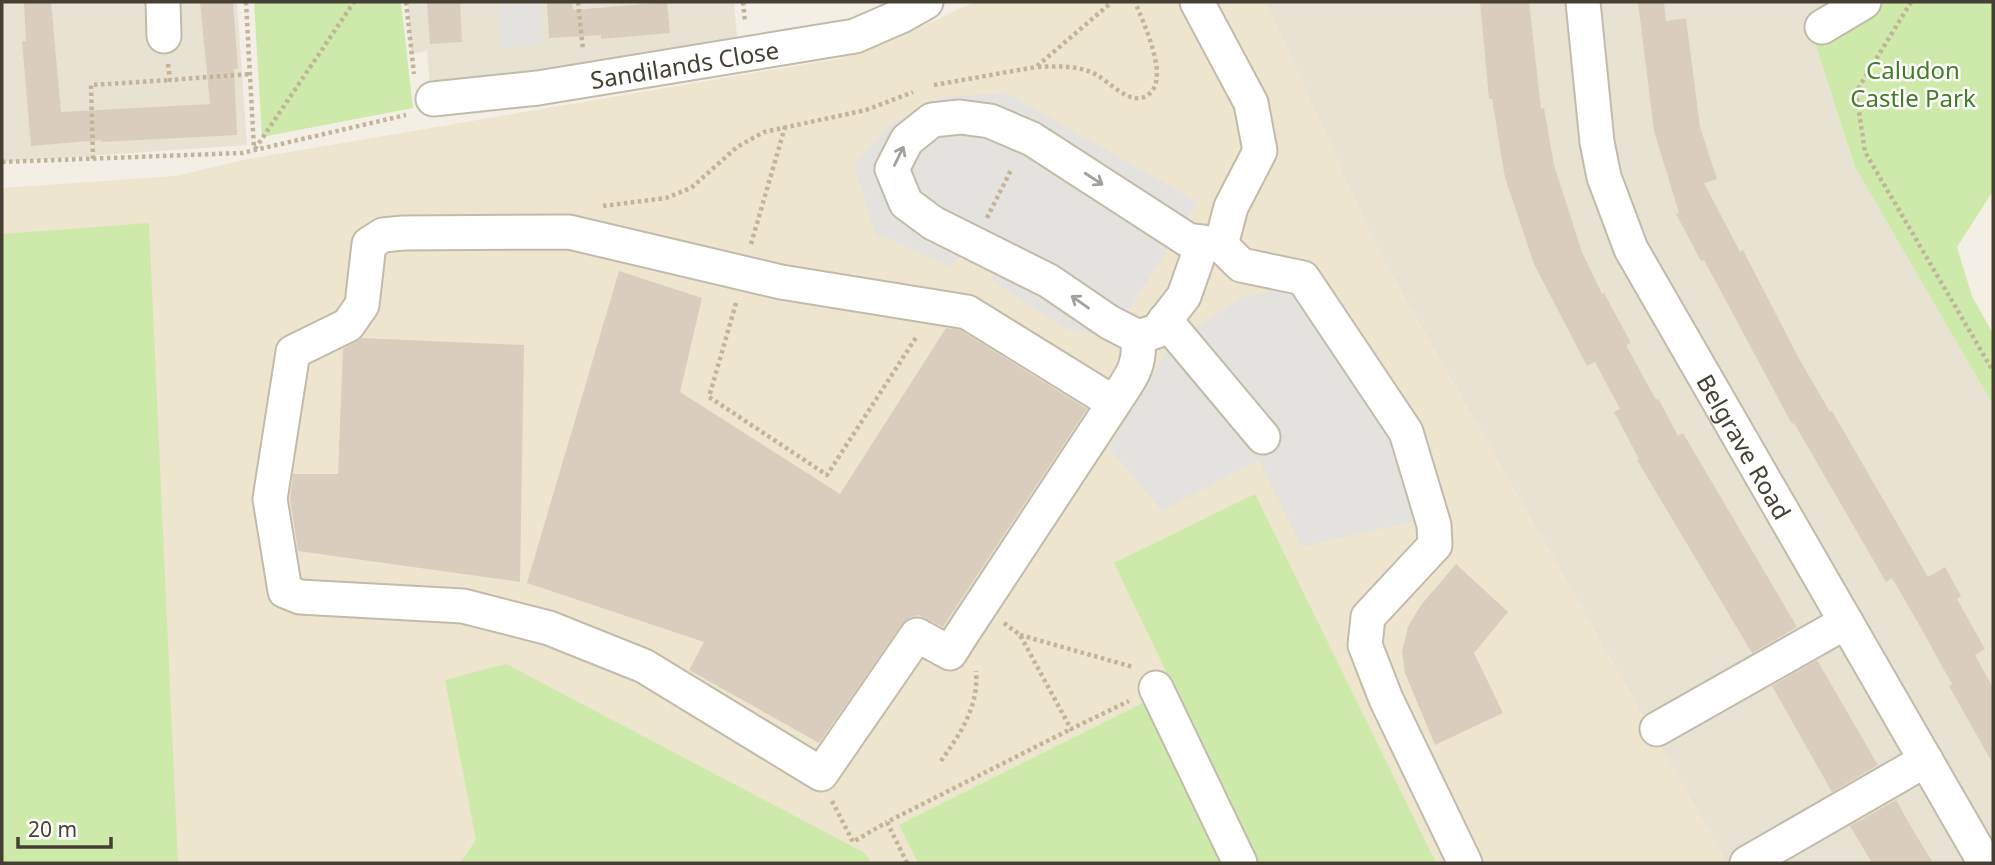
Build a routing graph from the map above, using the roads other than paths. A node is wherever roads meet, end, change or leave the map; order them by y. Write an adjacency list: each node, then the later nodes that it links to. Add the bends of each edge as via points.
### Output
1 (163, 2): 7 (street)
2 (926, 2): 8 (street, Sandilands Close, via 855,36 538,88)
3 (1197, 2): 9 (street, via 1251,103 1260,151 1231,207)
4 (1583, 2): 13 (street, Belgrave Road, via 1597,142 1604,177 1631,248)
5 (1864, 2): 6 (street)
6 (1822, 27)
7 (164, 36)
8 (424, 92)
9 (1204, 242): 10 (street, via 1184,296); 10 (street, one-way to 9, via 1109,323 1049,281 933,223 906,202 892,169 907,140 932,120 990,121 1032,139); 18 (street, via 1241,265 1303,278 1405,432 1434,525 1435,545 1368,617 1364,645 1385,699)
10 (1152, 328): 11 (street); 12 (street)
11 (1114, 403): 11 (street, via 950,653 917,635 821,774 644,666 549,628 463,606 300,597 285,591 270,499 293,352 348,326 362,306 369,244 383,235 569,232 746,265 781,282 967,312)
12 (1262, 437)
13 (1846, 622): 15 (street); 16 (street, Belgrave Road)
14 (1156, 688): 17 (street)
15 (1657, 729)
16 (1926, 760): 19 (street); 20 (street, Belgrave Road)
17 (1240, 863)
18 (1465, 863)
19 (1747, 863)
20 (1986, 863)

